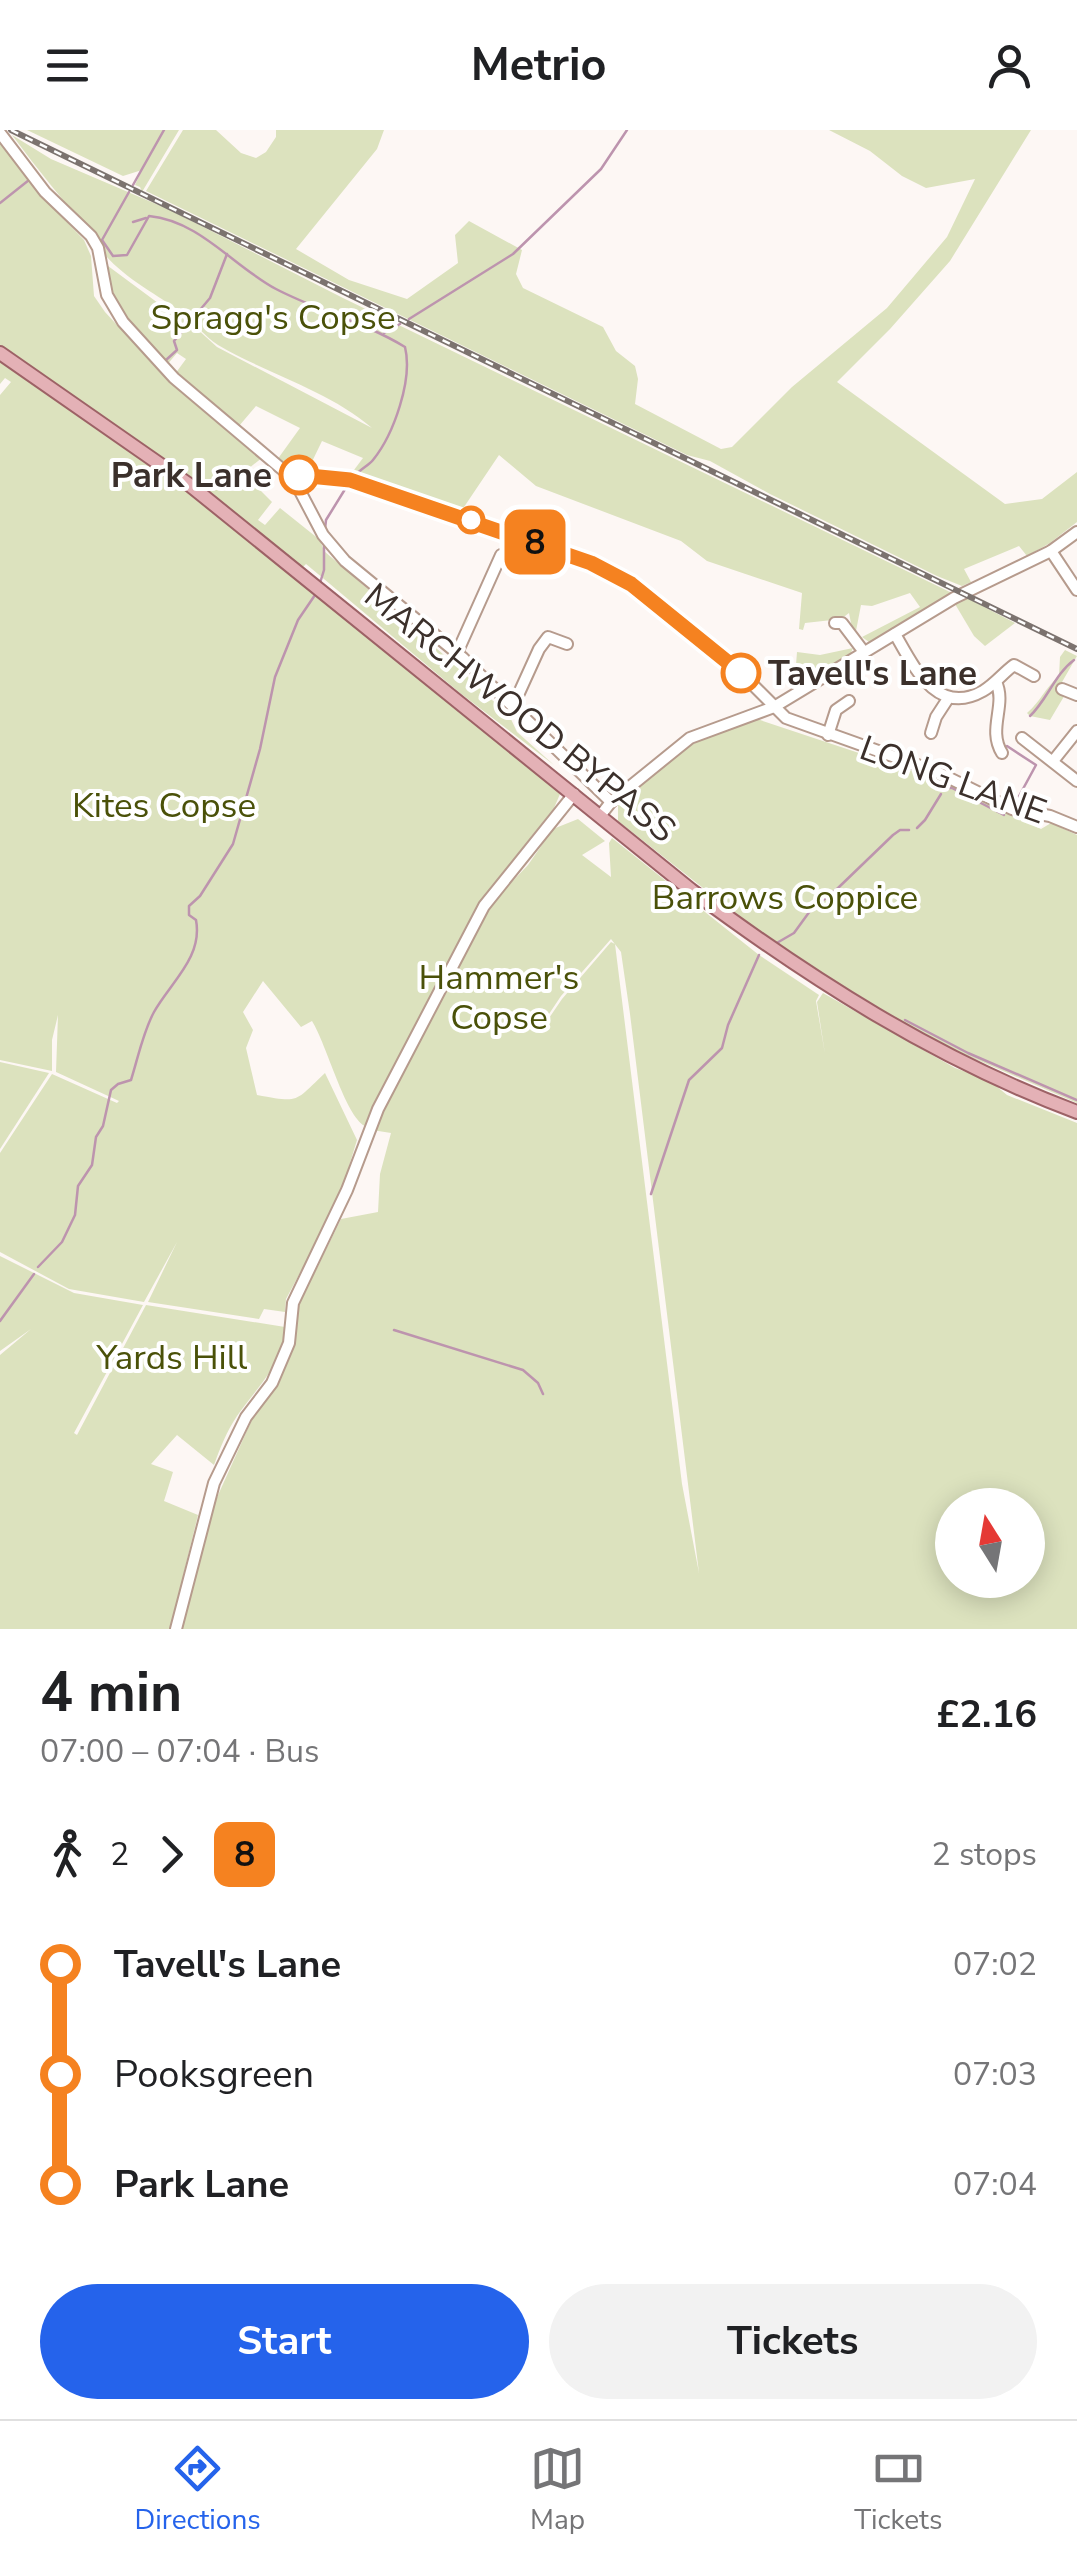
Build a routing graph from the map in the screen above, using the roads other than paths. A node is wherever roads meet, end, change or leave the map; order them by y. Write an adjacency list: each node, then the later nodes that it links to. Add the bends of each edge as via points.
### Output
1 (0, 133): 3 (street, via 44,192 91,236 107,295 123,322 174,378)
2 (0, 353): 28 (main road, MARCHWOOD BYPASS, via 191,486)
3 (291, 474): 11 (street, via 325,539 345,562); 20 (street, LONG LANE, via 350,480 615,574 732,664)
4 (1077, 532): 5 (street)
5 (1051, 551): 7 (street); 9 (street)
6 (501, 555): 11 (street)
7 (1077, 590)
8 (835, 623): 12 (street)
9 (895, 634): 12 (street); 17 (street, via 924,683)
10 (567, 644): 19 (street, via 548,637)
11 (457, 652): 19 (street)
12 (864, 652): 20 (street)
13 (1034, 676): 14 (street, via 1014,665)
14 (996, 682): 17 (street, via 974,696); 25 (street, via 994,732)
15 (1062, 688): 16 (street)
16 (1077, 695)
17 (949, 697): 23 (street)
18 (849, 701): 22 (street, LONG LANE, via 836,710)
19 (514, 704): 29 (street)
20 (774, 707): 22 (street, LONG LANE); 29 (street, via 690,738)
21 (1077, 731): 26 (street)
22 (828, 734): 31 (street, LONG LANE, via 937,772 1012,809)
23 (931, 734)
24 (1022, 738): 26 (street)
25 (1002, 753)
26 (1053, 761): 27 (street)
27 (1077, 781)
28 (574, 794): 30 (main road, MARCHWOOD BYPASS); 33 (street, via 484,906 378,1109 293,1303 290,1342 214,1483)
29 (611, 802): 30 (street)
30 (600, 816): 32 (main road, MARCHWOOD BYPASS, via 822,983 972,1069)
31 (1077, 827)
32 (1077, 1112)
33 (176, 1629)

